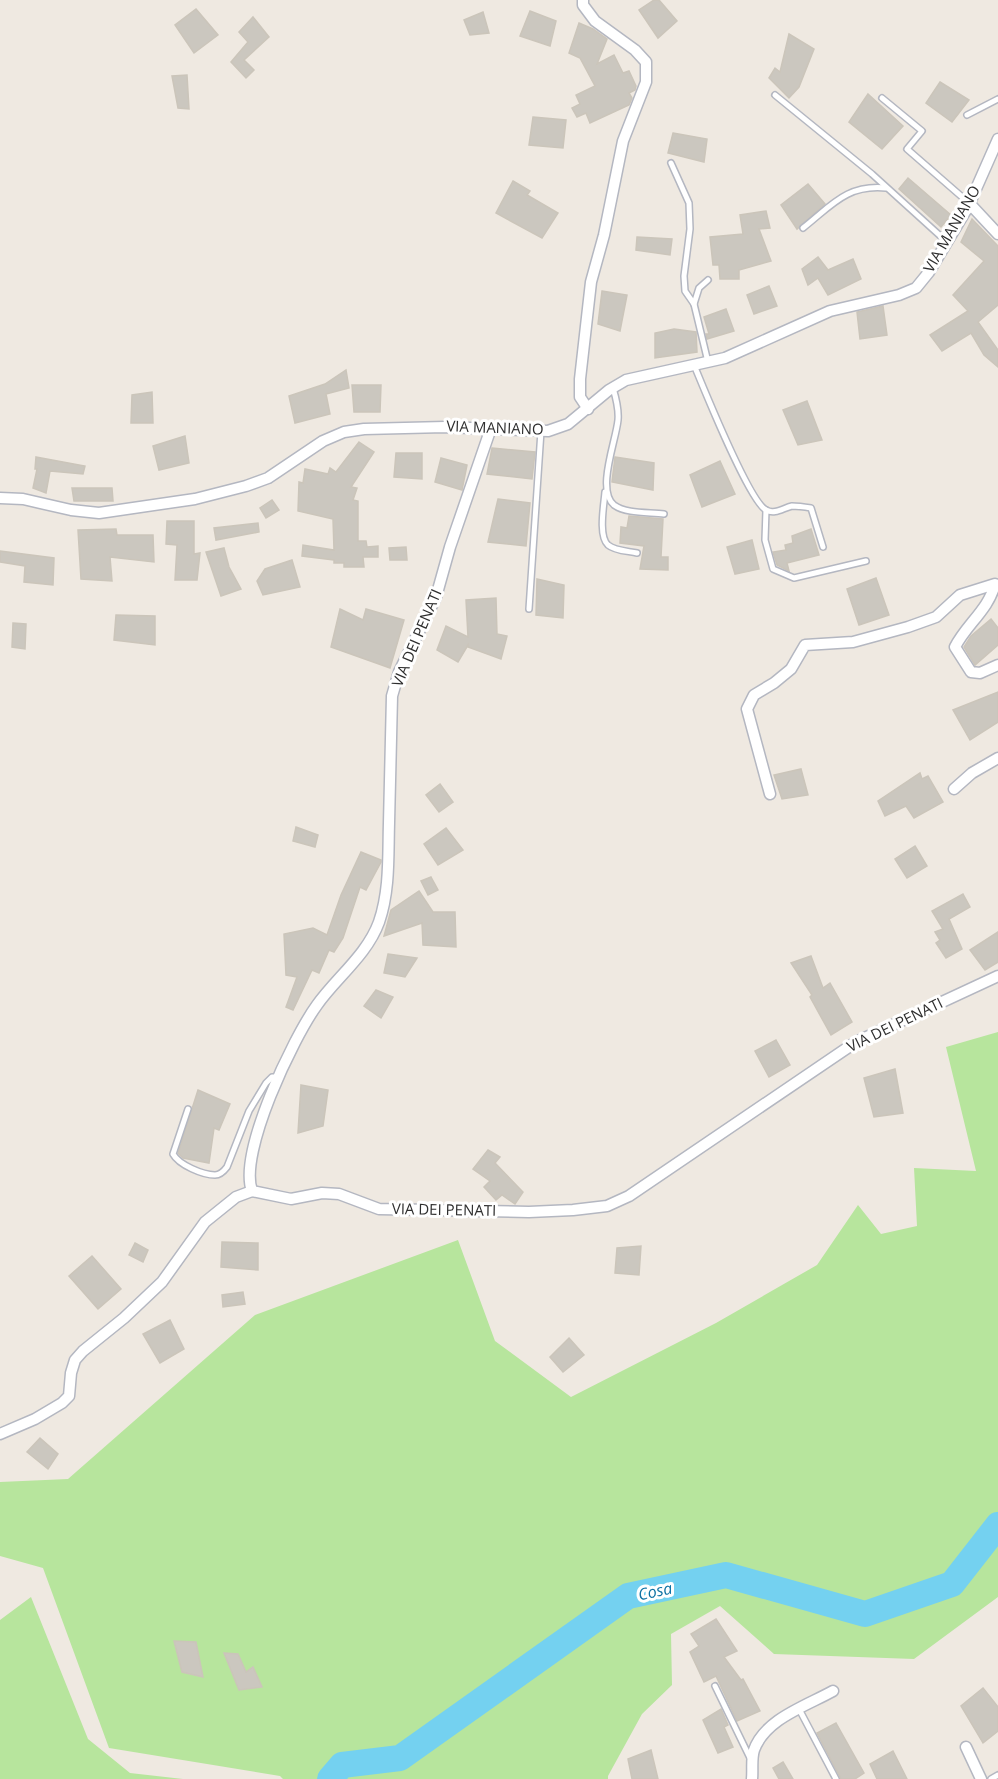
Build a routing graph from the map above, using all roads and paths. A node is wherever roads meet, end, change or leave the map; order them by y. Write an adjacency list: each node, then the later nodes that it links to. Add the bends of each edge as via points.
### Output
1 (584, 0): 18 (street, via 595,21 646,62 646,82 624,141 591,282 580,379 580,397)
2 (776, 95): 8 (lane)
3 (882, 98): 9 (lane, via 922,130 907,148)
4 (998, 99): 5 (lane)
5 (967, 115)
6 (998, 140): 9 (street, VIA MANIANO)
7 (671, 163): 14 (lane, via 689,203 684,276 685,291)
8 (886, 188): 10 (lane, via 860,188 848,193); 12 (lane)
9 (969, 203): 11 (street); 12 (street, VIA MANIANO)
10 (803, 228)
11 (998, 234)
12 (947, 242): 15 (street, VIA MANIANO, via 916,288 830,311)
13 (708, 280): 14 (lane, via 699,288)
14 (694, 304): 15 (lane)
15 (708, 362): 16 (street, VIA MANIANO)
16 (694, 365): 17 (street, VIA MANIANO, via 626,380); 23 (lane, via 728,444)
17 (612, 388): 18 (street, VIA MANIANO); 21 (lane, via 618,418)
18 (588, 409): 20 (street, VIA MANIANO, via 568,424)
19 (491, 428): 20 (street, VIA MANIANO); 22 (street, VIA MANIANO, via 344,432 323,441 268,478 246,486 195,499 99,513); 35 (street, VIA DEI PENATI, via 436,597 392,696 387,891 378,924 363,950 317,1005)
20 (541, 431): 29 (lane)
21 (606, 484): 24 (lane, via 608,497 615,506); 26 (lane, via 602,535 608,545)
22 (0, 498)
23 (766, 510): 25 (lane, via 811,508); 27 (lane, via 765,540 773,569 781,574 794,578)
24 (664, 514)
25 (823, 547)
26 (637, 553)
27 (866, 561)
28 (997, 579): 30 (street, via 992,596 955,647 971,672 980,673); 33 (street, via 960,595 936,617 908,627 853,642 805,645 791,669 754,695 747,709)
29 (529, 609)
30 (998, 664)
31 (998, 758): 32 (street)
32 (954, 789)
33 (771, 794)
34 (998, 976): 37 (street, VIA DEI PENATI, via 855,1042 629,1196 607,1206 529,1212 380,1209 339,1194 291,1199)
35 (278, 1077): 36 (lane, via 272,1077 257,1096 227,1167 215,1175 184,1166 173,1154); 37 (street, VIA DEI PENATI, via 256,1140 249,1176)
36 (188, 1109)
37 (252, 1191): 38 (street, via 236,1197 205,1222 162,1282 83,1351 75,1360 69,1396 62,1403)
38 (0, 1434)
39 (715, 1686): 43 (lane)
40 (833, 1691): 41 (street)
41 (799, 1709): 43 (street, via 763,1734 754,1752); 46 (lane)
42 (966, 1747): 47 (street)
43 (753, 1765): 45 (street)
44 (998, 1775): 48 (lane)
45 (752, 1779)
46 (836, 1779)
47 (981, 1779)
48 (991, 1779)

